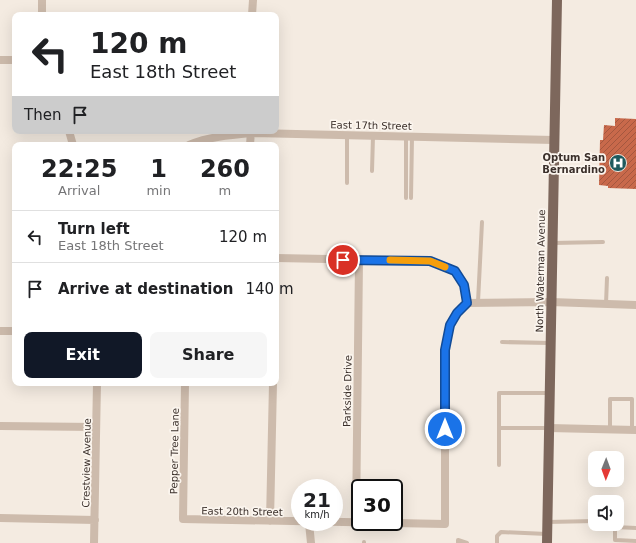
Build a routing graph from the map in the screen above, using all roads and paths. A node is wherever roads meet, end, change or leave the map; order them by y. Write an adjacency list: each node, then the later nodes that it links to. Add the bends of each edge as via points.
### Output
1 (42, 0): 4 (street)
2 (252, 0): 5 (street)
3 (557, 0): 13 (main road, North Waterman Avenue)
4 (42, 12)
5 (252, 12)
6 (0, 60): 7 (street)
7 (12, 60)
8 (279, 133): 10 (street, East 17th Street)
9 (235, 134): 14 (street, East 17th Street)
10 (347, 135): 11 (street, East 17th Street); 16 (lane)
11 (373, 136): 12 (street, East 17th Street); 15 (lane)
12 (409, 136): 13 (street, East 17th Street); 17 (lane)
13 (554, 140): 20 (main road, North Waterman Avenue)
14 (196, 142)
15 (372, 171)
16 (347, 183)
17 (409, 198)
18 (482, 222): 24 (lane)
19 (603, 242): 20 (lane)
20 (552, 243): 25 (main road, North Waterman Avenue)
21 (279, 258): 22 (street)
22 (359, 260): 26 (street, via 430,261 455,271 464,285); 44 (street, Parkside Drive)
23 (607, 278): 27 (lane)
24 (478, 302): 25 (street); 26 (street)
25 (551, 302): 27 (street); 32 (main road, North Waterman Avenue)
26 (467, 303): 52 (street, East 20th Street, via 450,325 445,350 445,524)
27 (606, 304): 28 (street)
28 (636, 305)
29 (12, 331): 30 (street)
30 (0, 332)
31 (502, 342): 32 (lane)
32 (551, 343): 36 (main road, North Waterman Avenue)
33 (97, 386): 38 (street, Crestview Avenue)
34 (185, 386): 46 (street, Pepper Tree Lane)
35 (273, 386): 48 (street)
36 (550, 393): 39 (lane, via 499,393); 40 (main road, North Waterman Avenue)
37 (0, 426): 38 (street)
38 (96, 427): 47 (street, Crestview Avenue)
39 (499, 428): 40 (lane); 43 (lane)
40 (549, 428): 41 (street); 51 (main road, North Waterman Avenue)
41 (610, 429): 42 (street); 42 (lane, via 610,399 632,399)
42 (634, 430)
43 (499, 465)
44 (357, 479)
45 (0, 518): 47 (street)
46 (184, 519): 48 (street, East 20th Street)
47 (95, 520): 59 (street, Crestview Avenue)
48 (270, 521): 50 (street, East 20th Street)
49 (588, 521): 51 (lane)
50 (291, 522)
51 (547, 522): 57 (main road, North Waterman Avenue)
52 (403, 524)
53 (624, 526): 54 (lane)
54 (636, 528)
55 (310, 531): 60 (street)
56 (615, 531): 58 (lane, via 615,540)
57 (547, 539): 63 (lane, via 501,532 498,534)
58 (636, 541)
59 (94, 543)
60 (311, 543)
61 (458, 543): 62 (lane, via 458,540)
62 (467, 543)
63 (497, 543)

